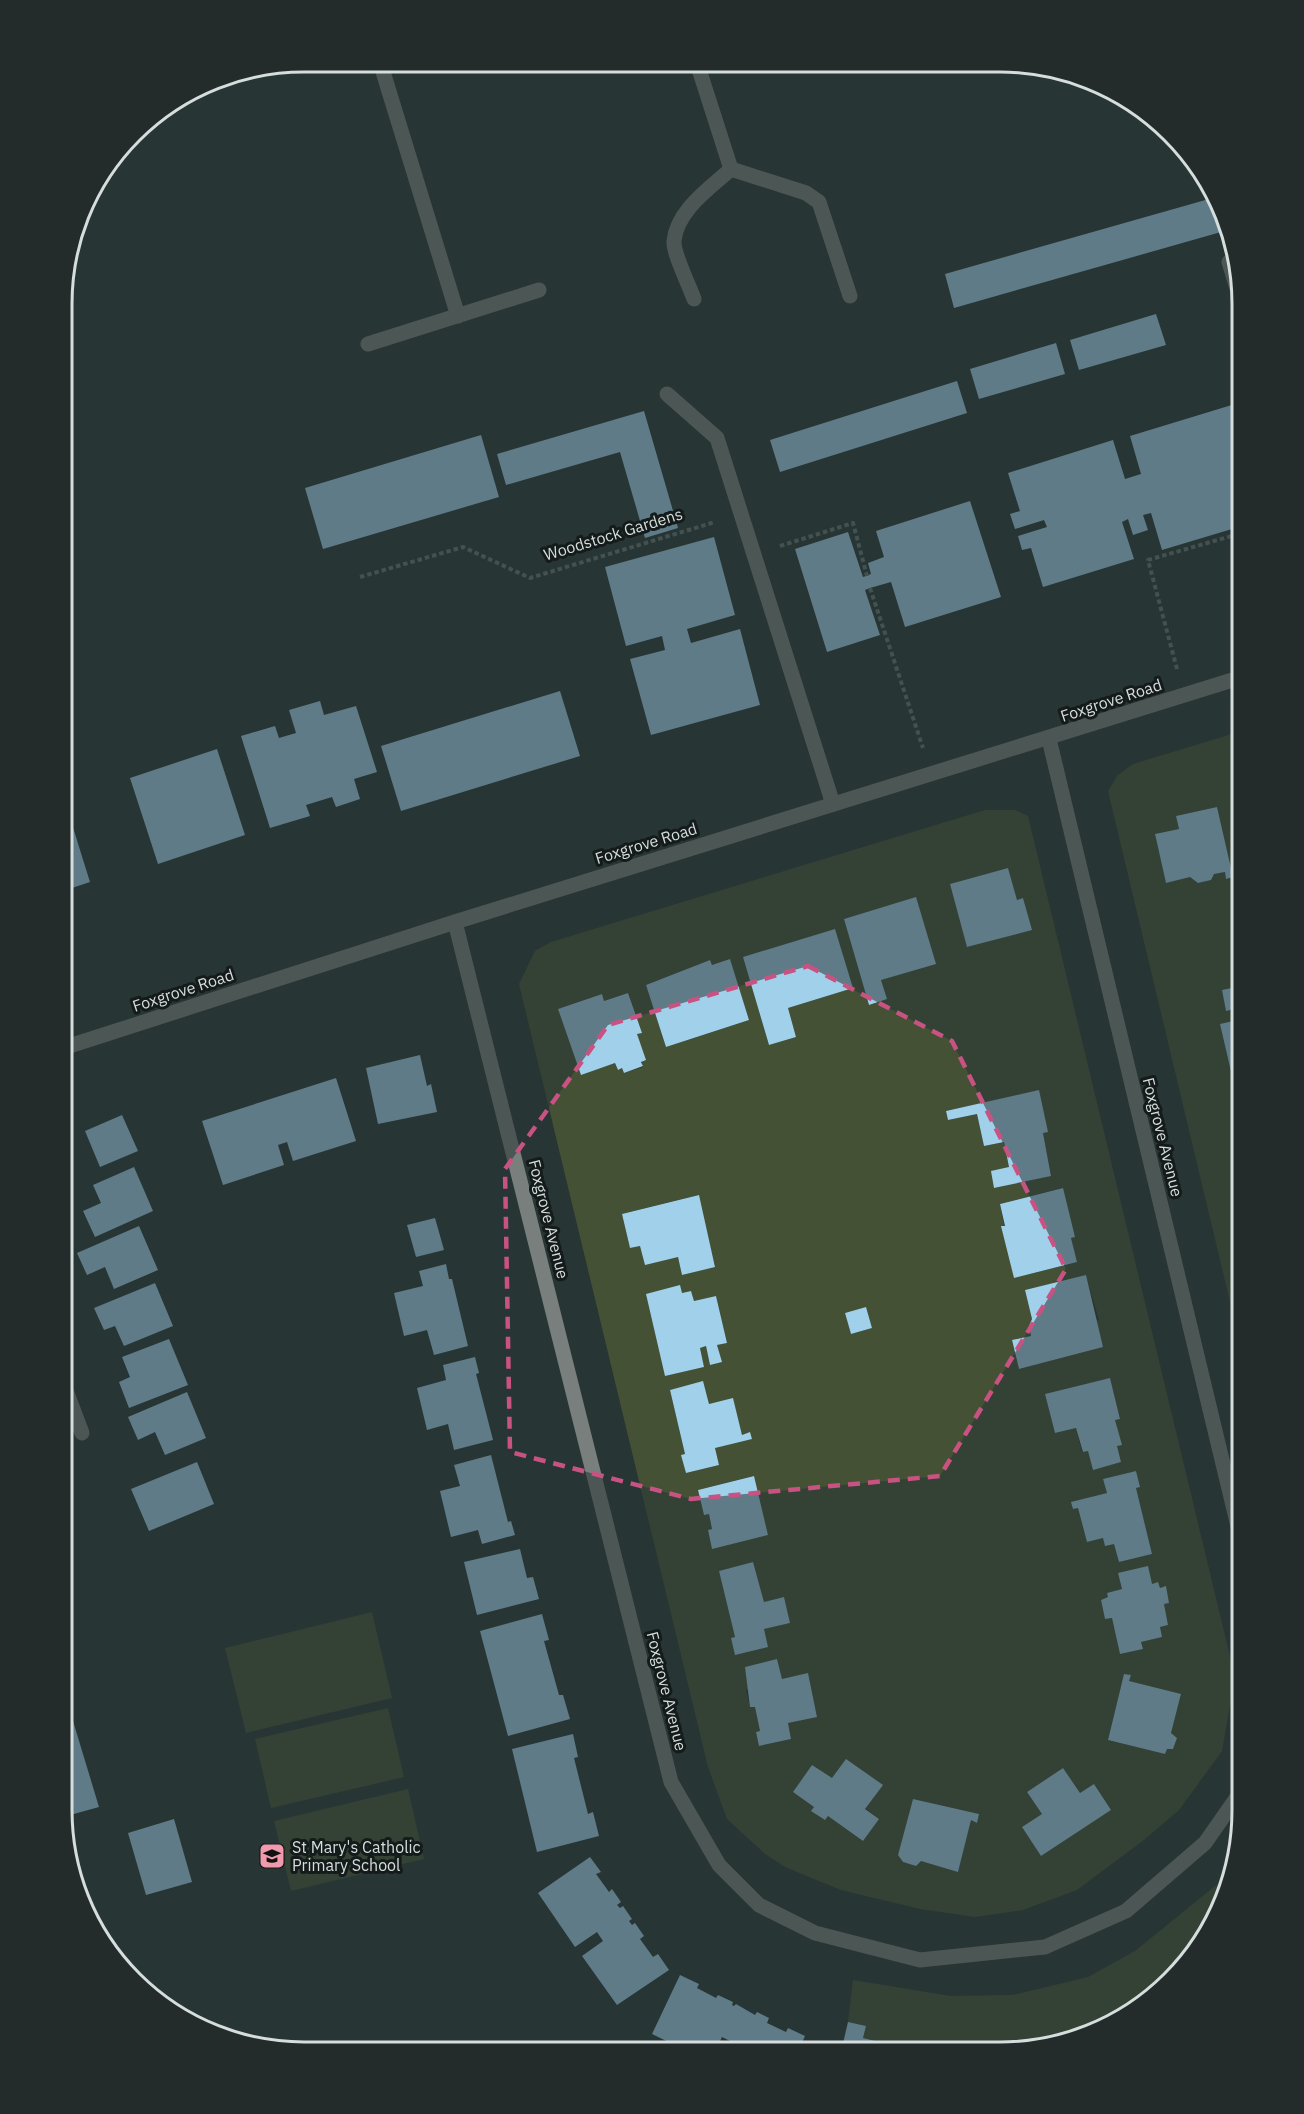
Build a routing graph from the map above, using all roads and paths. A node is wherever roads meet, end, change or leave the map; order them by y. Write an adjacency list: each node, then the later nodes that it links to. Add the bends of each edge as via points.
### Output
1 (383, 72): 7 (street)
2 (700, 72): 3 (street)
3 (731, 169): 5 (street, via 806,193 819,202); 6 (street, via 688,208 678,228 674,243)
4 (539, 290): 7 (street)
5 (850, 296)
6 (694, 299)
7 (458, 316): 8 (street)
8 (368, 344)
9 (668, 394): 10 (street, via 717,438)
10 (742, 514): 12 (street); 14 (path, Woodstock Gardens, via 530,578 463,547)
11 (1232, 536): 17 (path, via 1148,560)
12 (754, 554): 13 (path, via 853,523); 20 (street)
13 (867, 576)
14 (360, 578)
15 (870, 588): 19 (path)
16 (1232, 680): 17 (street, Foxgrove Road)
17 (1185, 696): 18 (street, Foxgrove Road)
18 (1049, 739): 19 (street, Foxgrove Road); 25 (street, Foxgrove Avenue)
19 (931, 774): 20 (street, Foxgrove Road)
20 (833, 804): 21 (street, Foxgrove Road)
21 (455, 922): 22 (street, Foxgrove Road); 26 (street, Foxgrove Avenue, via 671,1782 719,1865 759,1905 815,1933 909,1958 1045,1947 1126,1911 1205,1843)
22 (72, 1045)
23 (72, 1406): 24 (street)
24 (82, 1433)
25 (1232, 1501)
26 (1232, 1804)

